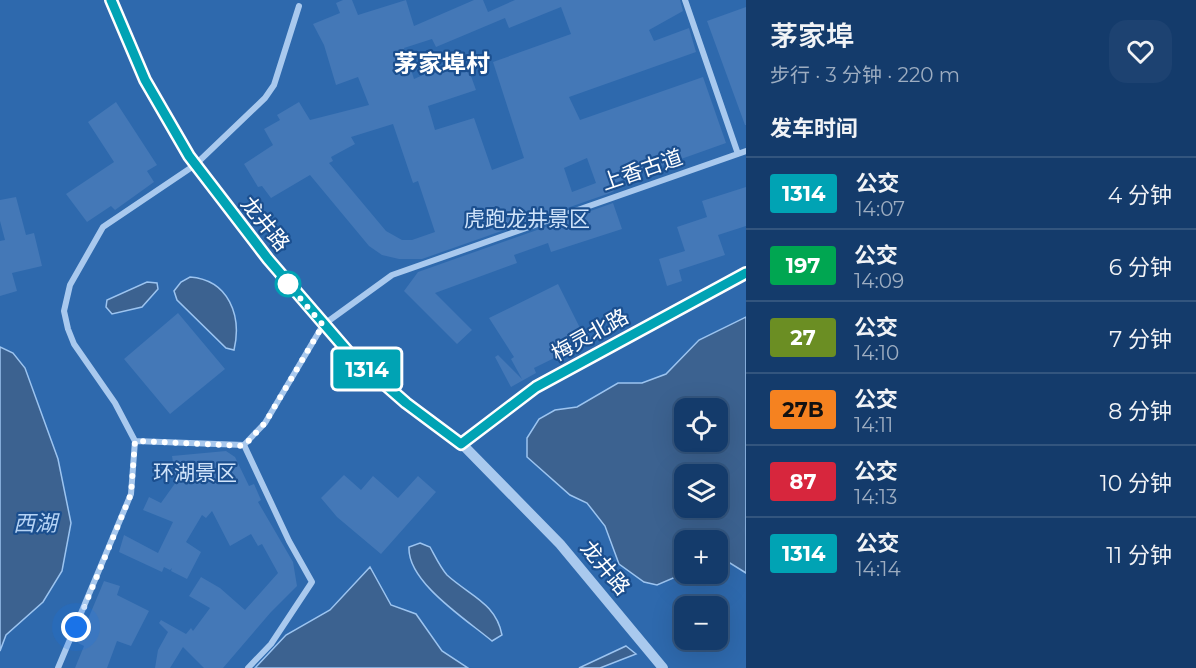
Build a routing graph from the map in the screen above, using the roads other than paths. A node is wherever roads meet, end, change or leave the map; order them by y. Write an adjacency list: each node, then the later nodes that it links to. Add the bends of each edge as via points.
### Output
1 (111, 0): 6 (street, 龙井路, via 145,80)
2 (685, 0): 5 (street)
3 (299, 6): 6 (street, via 274,85)
4 (746, 151): 5 (street, 上香古道)
5 (738, 154): 8 (street, 上香古道, via 392,275)
6 (195, 165): 8 (street, 龙井路); 9 (street, via 103,228 70,285 64,311 74,344 115,403)
7 (746, 273): 10 (street, 梅灵北路, via 536,387)
8 (323, 325): 10 (street, 龙井路, via 406,403); 11 (street, via 265,423)
9 (135, 441): 11 (street); 12 (street, via 131,494)
10 (461, 444): 14 (street, 龙井路, via 560,544)
11 (244, 446): 13 (street, via 312,582 271,644)
12 (58, 668)
13 (248, 668)
14 (663, 668)

